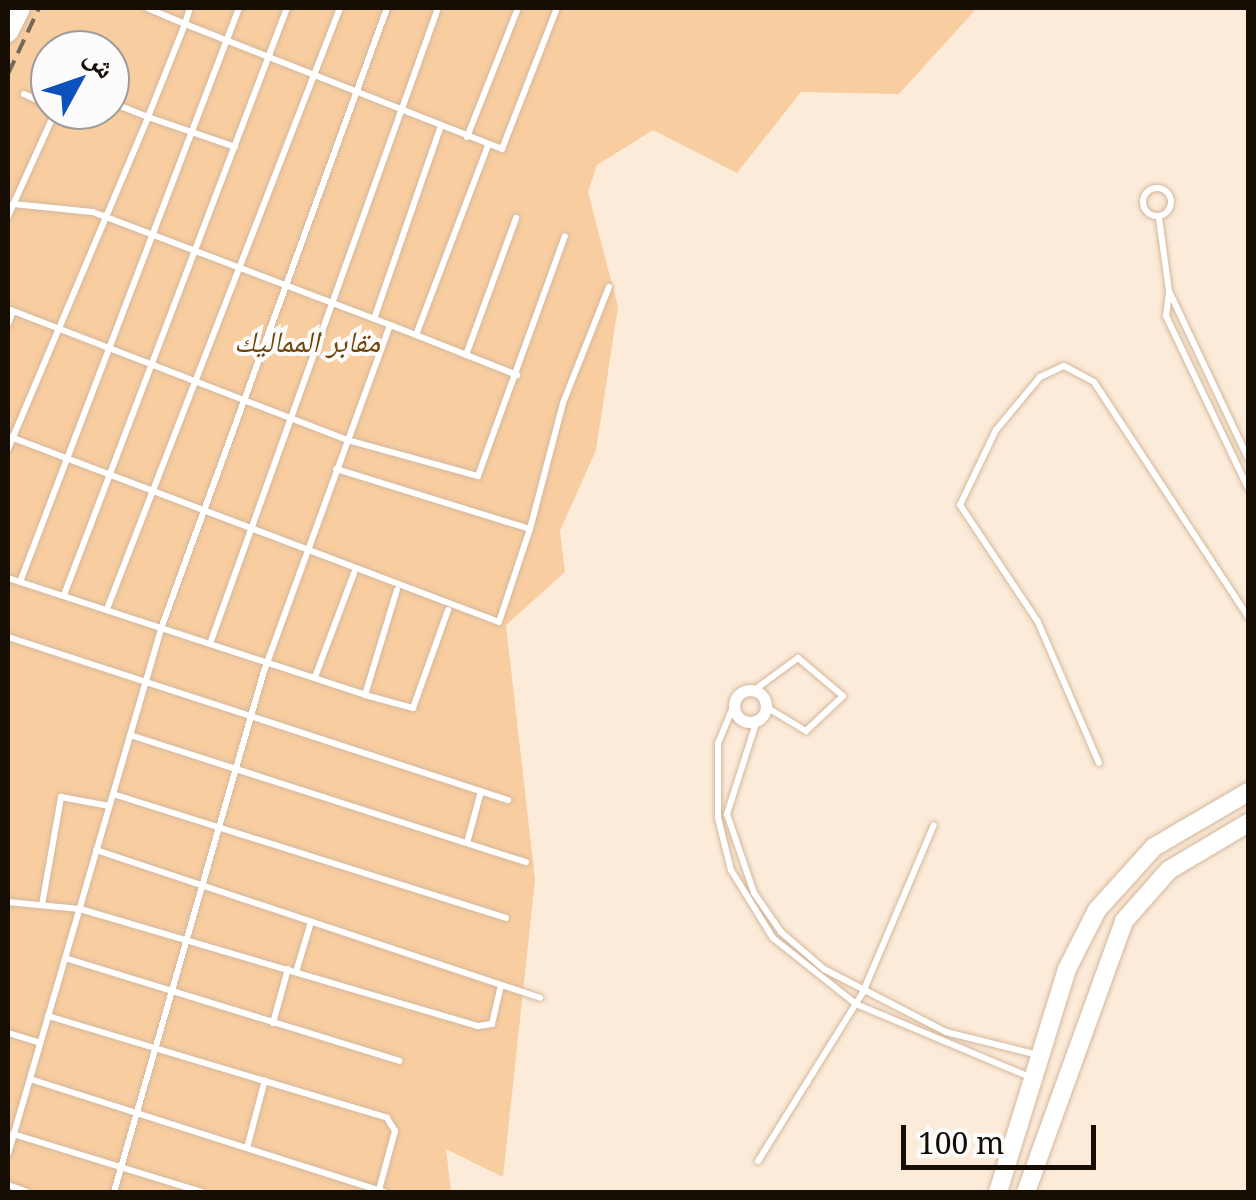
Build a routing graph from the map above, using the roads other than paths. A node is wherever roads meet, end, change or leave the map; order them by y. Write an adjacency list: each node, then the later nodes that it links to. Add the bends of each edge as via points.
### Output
1 (20, 8): 12 (highway)
2 (147, 8): 11 (lane)
3 (190, 8): 11 (lane)
4 (239, 8): 13 (lane)
5 (287, 8): 14 (lane)
6 (340, 8): 15 (lane)
7 (387, 8): 16 (lane)
8 (438, 8): 20 (lane)
9 (518, 8): 25 (lane)
10 (557, 8): 26 (lane, via 507,143)
11 (185, 24): 13 (lane); 21 (lane)
12 (8, 32)
13 (227, 39): 14 (lane); 24 (lane)
14 (268, 56): 15 (lane); 27 (lane)
15 (313, 74): 16 (lane); 36 (lane)
16 (357, 92): 20 (lane); 37 (lane)
17 (24, 94): 18 (lane)
18 (30, 97)
19 (130, 110): 21 (lane)
20 (400, 110): 22 (lane); 40 (lane)
21 (148, 117): 24 (lane); 30 (lane)
22 (441, 126): 25 (lane); 42 (lane)
23 (44, 130): 28 (lane)
24 (194, 131): 27 (lane); 33 (lane)
25 (467, 136): 26 (lane)
26 (488, 145): 46 (lane)
27 (235, 148): 35 (lane)
28 (13, 204): 29 (lane); 30 (lane)
29 (8, 216)
30 (106, 218): 33 (lane); 45 (lane)
31 (516, 218): 48 (lane)
32 (1159, 218): 32 (lane, via 1142,200 1151,188 1172,202); 39 (lane)
33 (157, 236): 35 (lane); 47 (lane)
34 (565, 236): 50 (lane)
35 (196, 251): 36 (lane); 49 (lane)
36 (241, 268): 37 (lane); 51 (lane)
37 (289, 286): 40 (lane); 54 (lane)
38 (609, 286): 66 (lane, via 562,402)
39 (1169, 291): 52 (lane); 53 (lane, via 1166,316)
40 (332, 302): 42 (lane); 55 (lane)
41 (10, 310): 43 (lane); 45 (lane)
42 (374, 319): 44 (lane)
43 (8, 324)
44 (390, 325): 46 (lane); 57 (lane)
45 (59, 329): 47 (lane); 56 (lane)
46 (416, 335): 48 (lane)
47 (112, 350): 49 (lane); 60 (lane)
48 (466, 354): 50 (lane)
49 (152, 365): 51 (lane); 62 (lane)
50 (516, 374): 57 (lane, via 478,476)
51 (195, 381): 54 (lane); 64 (lane)
52 (1216, 397): 53 (lane); 59 (lane)
53 (1202, 400): 63 (lane)
54 (246, 401): 55 (lane); 65 (lane)
55 (295, 420): 57 (lane); 67 (lane)
56 (10, 436): 58 (lane); 60 (lane)
57 (347, 440): 61 (lane)
58 (8, 449)
59 (1248, 458)
60 (68, 460): 62 (lane); 71 (lane)
61 (336, 470): 66 (lane); 68 (lane)
62 (110, 476): 64 (lane); 73 (lane)
63 (1248, 488)
64 (149, 492): 65 (lane); 74 (lane)
65 (204, 514): 67 (lane); 77 (lane)
66 (530, 529): 75 (lane, via 499,622)
67 (253, 533): 68 (lane); 79 (lane)
68 (306, 554): 69 (lane); 80 (lane)
69 (354, 573): 72 (lane); 81 (lane)
70 (8, 578): 71 (lane)
71 (20, 582): 73 (lane)
72 (397, 590): 75 (lane); 84 (lane)
73 (64, 596): 74 (lane)
74 (107, 609): 77 (lane)
75 (448, 610): 84 (lane, via 413,708)
76 (1248, 616): 90 (lane, via 1094,382 1064,366 1040,377 996,430 960,505 1038,622)
77 (162, 626): 79 (lane); 82 (lane)
78 (8, 637): 82 (lane)
79 (211, 641): 80 (lane)
80 (268, 659): 81 (lane); 87 (lane)
81 (315, 677): 84 (lane)
82 (146, 678): 87 (lane); 89 (lane)
83 (753, 690): 85 (street); 86 (street); 86 (lane, via 798,658 843,696 806,730)
84 (365, 695)
85 (734, 706): 88 (street, via 741,720); 116 (lane, via 718,744 718,794 732,870 788,956)
86 (766, 707): 88 (street)
87 (252, 712): 91 (lane); 92 (lane)
88 (757, 720): 114 (lane, via 727,814 744,871 795,948)
89 (130, 735): 91 (lane); 94 (lane)
90 (1099, 763)
91 (235, 768): 99 (lane); 100 (lane)
92 (480, 791): 95 (lane); 100 (lane)
93 (1248, 792): 122 (main road, via 1170,834 1110,892 1067,969)
94 (113, 794): 96 (lane); 99 (lane)
95 (508, 800)
96 (109, 806): 101 (lane); 105 (lane, via 61,797)
97 (1248, 823): 139 (main road, via 1187,855 1124,921)
98 (934, 825): 114 (lane)
99 (218, 828): 103 (lane); 107 (lane)
100 (467, 843): 102 (lane)
101 (96, 850): 103 (lane); 106 (lane)
102 (526, 862)
103 (201, 886): 108 (lane); 109 (lane)
104 (8, 902): 105 (lane)
105 (42, 905): 106 (lane)
106 (80, 909): 109 (lane); 110 (lane)
107 (506, 918)
108 (311, 922): 111 (lane); 112 (lane)
109 (186, 939): 111 (lane); 113 (lane)
110 (65, 958): 113 (lane); 117 (lane)
111 (292, 971): 112 (lane, via 478,1026 492,1024); 118 (lane)
112 (501, 985): 115 (lane)
113 (170, 992): 118 (lane); 121 (lane)
114 (863, 992): 116 (lane); 122 (lane, via 946,1032)
115 (540, 998)
116 (856, 1004): 126 (lane); 131 (lane)
117 (48, 1016): 120 (lane); 121 (lane)
118 (273, 1023): 123 (lane)
119 (8, 1033): 120 (lane)
120 (40, 1043): 124 (lane)
121 (154, 1046): 125 (lane); 127 (lane)
122 (1044, 1057): 126 (main road)
123 (399, 1061)
124 (30, 1079): 127 (lane); 128 (lane)
125 (265, 1080): 129 (lane); 134 (lane, via 392,1122)
126 (1038, 1080): 138 (main road)
127 (136, 1111): 129 (lane); 132 (lane)
128 (13, 1134): 130 (lane); 132 (lane)
129 (247, 1148): 134 (lane)
130 (8, 1150)
131 (758, 1161)
132 (121, 1165): 136 (lane); 137 (lane)
133 (8, 1185): 135 (lane)
134 (382, 1191)
135 (27, 1192)
136 (114, 1192)
137 (202, 1192)
138 (998, 1192)
139 (1026, 1192)

